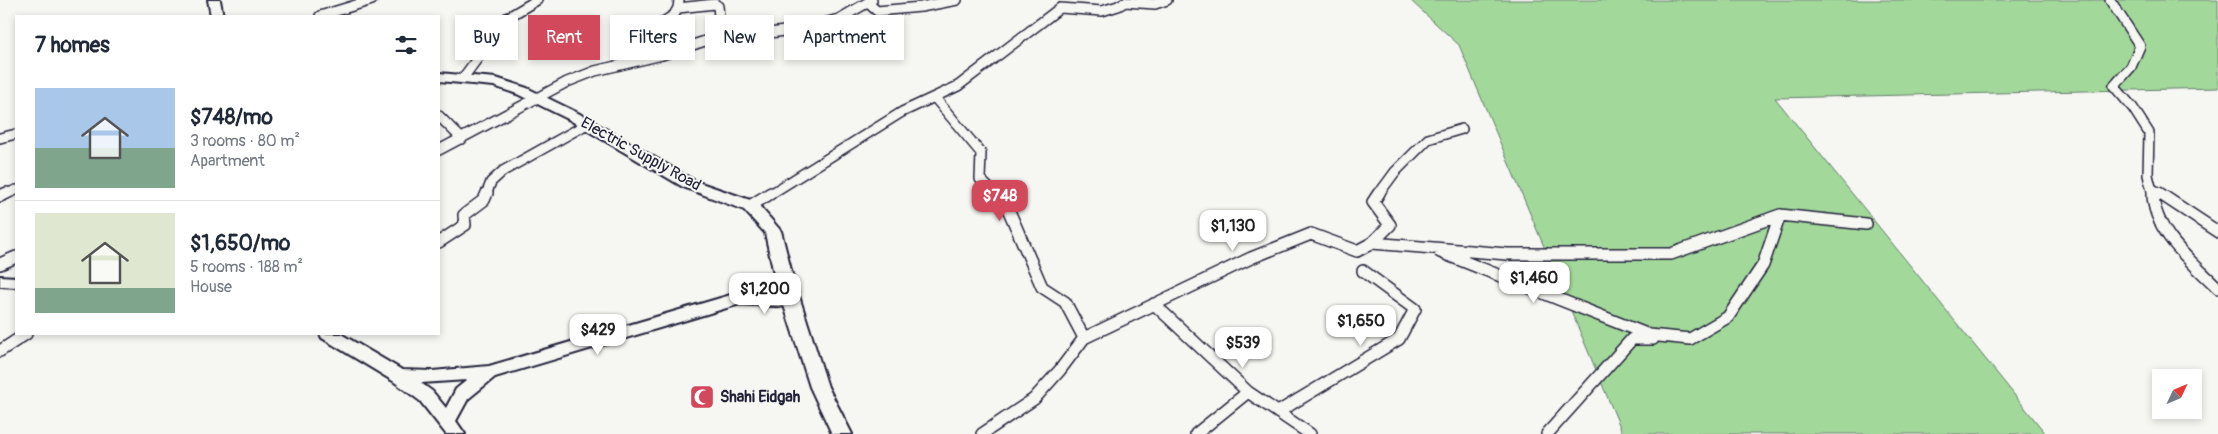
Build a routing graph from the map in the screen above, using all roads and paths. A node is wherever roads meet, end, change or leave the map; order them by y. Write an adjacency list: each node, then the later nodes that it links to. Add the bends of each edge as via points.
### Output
1 (214, 0): 9 (main road)
2 (372, 0): 10 (street)
3 (537, 0): 15 (street, via 505,19 494,30)
4 (957, 0): 7 (street, via 877,11)
5 (1167, 0): 17 (street, via 1155,4 1125,2 1117,8 1095,11 1060,8 958,86)
6 (2110, 0): 25 (street, via 2140,46 2131,67 2114,86 2149,133 2148,174)
7 (870, 1): 12 (street, via 839,19 801,30)
8 (679, 4): 11 (street, via 715,4)
9 (217, 15)
10 (323, 15)
11 (719, 15)
12 (774, 33)
13 (641, 60): 16 (street, via 595,71)
14 (440, 77): 15 (main road, Electric Supply Road)
15 (463, 78): 16 (main road, Electric Supply Road, via 496,82)
16 (536, 98): 19 (main road, Electric Supply Road); 23 (street)
17 (935, 98): 28 (street, via 902,112); 47 (street, via 980,153 980,179 1006,204 1042,287 1065,302)
18 (440, 117): 23 (street)
19 (588, 124): 28 (main road, Electric Supply Road, via 689,184); 32 (street, via 503,170 495,177 484,200 464,215 465,224)
20 (1462, 129): 33 (street, via 1428,139 1395,172 1373,202 1390,225)
21 (15, 134): 22 (street)
22 (0, 138)
23 (462, 139): 24 (street)
24 (440, 150)
25 (2153, 189): 31 (street); 41 (street, via 2153,205 2173,244)
26 (15, 190): 27 (street)
27 (0, 196)
28 (750, 206): 38 (main road, Electric Supply Road, via 773,231)
29 (1780, 215): 30 (street); 34 (street, via 1671,254 1507,254); 48 (street, via 1763,266 1728,316)
30 (1866, 224)
31 (2218, 232)
32 (440, 241)
33 (1372, 243): 34 (street); 44 (street, via 1357,251 1311,234 1251,258)
34 (1429, 248): 48 (street, via 1649,335)
35 (15, 257): 36 (street)
36 (0, 264)
37 (1364, 270): 53 (street, via 1415,309 1400,339)
38 (783, 274): 42 (main road); 43 (main road, Electric Supply Road)
39 (0, 281): 40 (main road)
40 (15, 282)
41 (2218, 288)
42 (740, 298): 43 (main road); 50 (main road)
43 (792, 301): 55 (main road, Electric Supply Road, via 819,387)
44 (1154, 304): 47 (street); 52 (street)
45 (24, 335): 49 (street)
46 (330, 335): 51 (main road)
47 (1084, 338): 56 (street, via 1034,399)
48 (1690, 339): 59 (street, via 1632,339)
49 (0, 351)
50 (489, 372): 51 (main road); 54 (main road, via 462,394)
51 (399, 376): 54 (main road, via 426,396)
52 (1248, 392): 53 (street); 57 (street)
53 (1278, 412): 58 (street)
54 (451, 428)
55 (842, 434)
56 (982, 434)
57 (1196, 434)
58 (1310, 434)
59 (1547, 434)

